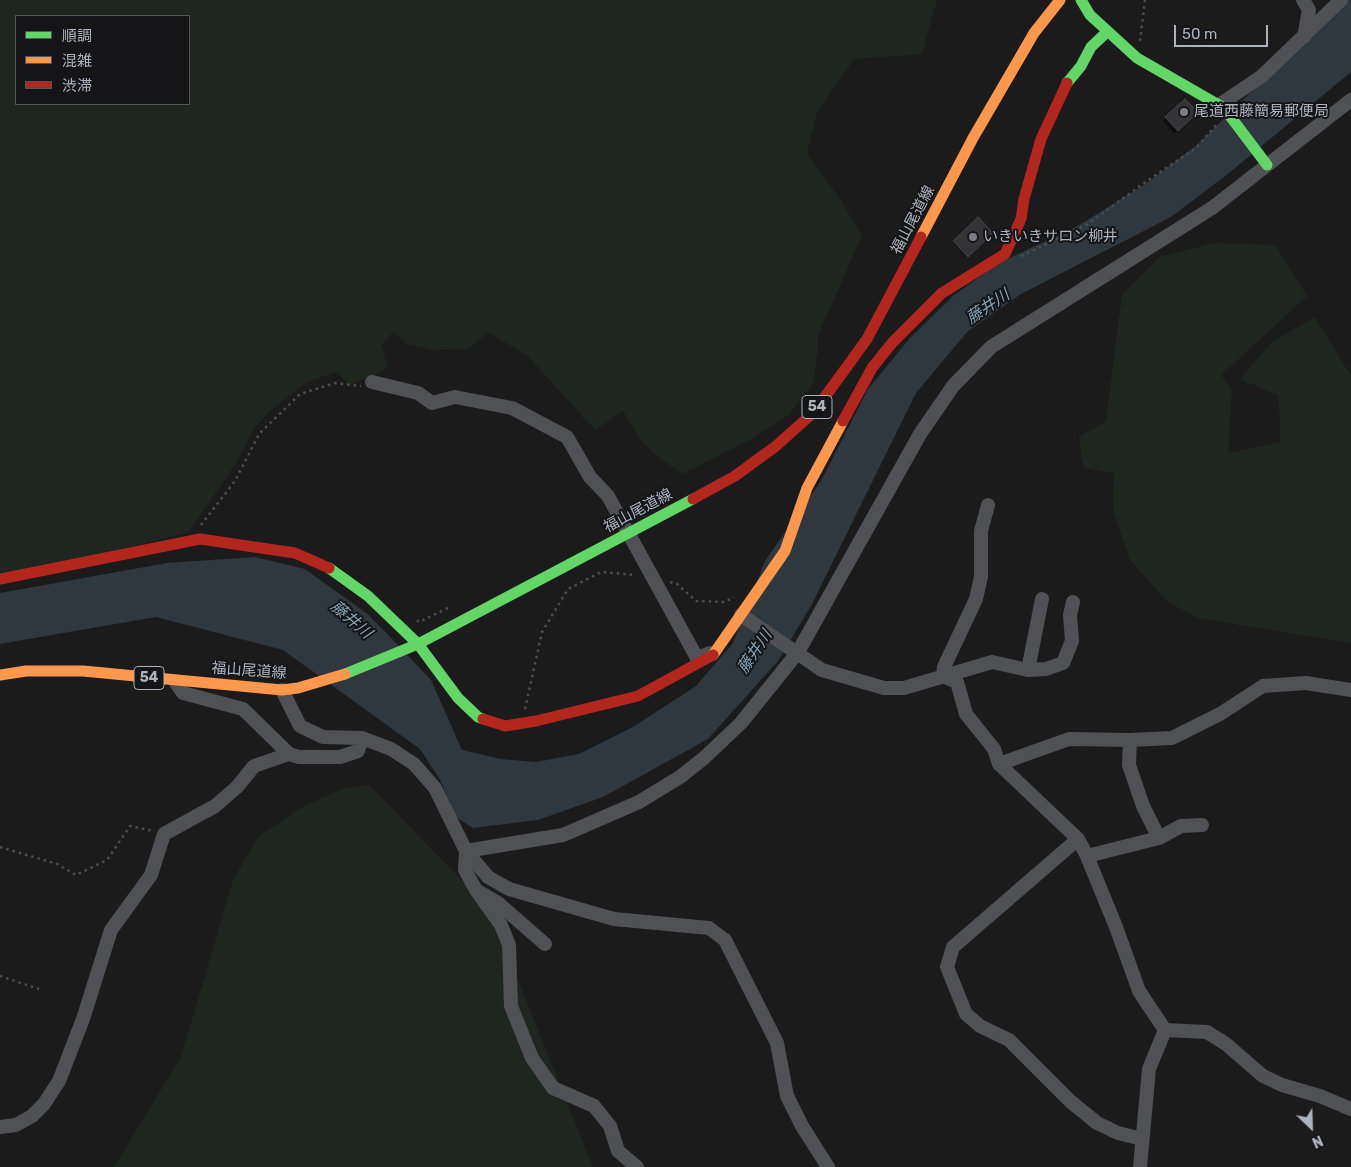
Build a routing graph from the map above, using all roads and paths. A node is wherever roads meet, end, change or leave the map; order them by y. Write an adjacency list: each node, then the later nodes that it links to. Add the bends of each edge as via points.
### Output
1 (1060, 0): 13 (street, 福山尾道線 / 54, via 1034,33 973,138)
2 (1081, 0): 6 (street)
3 (1145, 0): 8 (path)
4 (1303, 0): 7 (street, via 1309,10)
5 (1341, 0): 7 (street)
6 (1107, 32): 8 (street); 12 (street, via 1091,47 1082,66 1064,87 1041,139 1021,219)
7 (1304, 36): 10 (street)
8 (1137, 58): 10 (street)
9 (1348, 107): 11 (street)
10 (1223, 109): 11 (street); 12 (path, via 1220,120 1196,148 1088,224 1019,256)
11 (1268, 165): 28 (street, via 1212,208 991,347 953,386 920,434)
12 (1005, 254): 14 (street, via 942,293)
13 (867, 340): 14 (street); 17 (street, 福山尾道線 / 54, via 814,412 776,446 735,476)
14 (872, 368): 21 (street, via 807,488 785,551)
15 (372, 382): 17 (street, via 418,393 432,403 455,397 512,408 567,436 590,477 608,496); 18 (path, via 361,386 335,383 300,394 258,434 235,481 201,522)
16 (988, 505): 32 (street, via 981,531 981,577 976,599 944,667)
17 (629, 532): 19 (street); 27 (street, 福山尾道線 / 54)
18 (200, 539): 20 (street); 27 (street, via 295,553 331,569 368,596)
19 (653, 574): 21 (path, via 677,584 696,601 725,602 746,589); 29 (street, via 697,658 710,653); 36 (path, via 627,576 601,572 568,589 542,632 524,714)
20 (0, 579)
21 (757, 592): 26 (street)
22 (1042, 599): 30 (street)
23 (1073, 602): 30 (street, via 1070,615 1072,641 1063,663 1046,669)
24 (454, 604): 25 (path, via 418,622)
25 (411, 615)
26 (742, 615): 28 (street); 29 (street)
27 (414, 646): 34 (street, 福山尾道線 / 54, via 349,673); 36 (street, via 478,717 504,726)
28 (798, 652): 32 (street, via 822,670 884,688 904,688); 46 (street, via 741,723 704,758 639,802 563,835)
29 (713, 655): 36 (street, via 638,696)
30 (1028, 670): 32 (street, via 992,662)
31 (0, 674): 33 (street, 福山尾道線 / 54, via 26,670 83,670)
32 (943, 676): 40 (street, via 958,682 966,714 994,749)
33 (175, 681): 34 (street, 福山尾道線 / 54); 39 (street, via 183,693 243,709)
34 (282, 690): 37 (street, via 300,726 323,738)
35 (1351, 690): 38 (street, via 1306,683 1264,686 1220,714 1172,738)
36 (536, 721)
37 (362, 738): 39 (street, via 358,751 340,757 299,758); 46 (street, via 391,749 414,764 435,788)
38 (1130, 740): 40 (street, via 1069,739); 43 (street, via 1129,765 1143,806)
39 (289, 754): 42 (street, via 254,766 215,806)
40 (999, 764): 44 (street)
41 (1202, 825): 43 (street, via 1181,826)
42 (164, 834): 45 (path, via 130,826 107,860 76,875 57,864); 54 (street, via 151,875 111,930 83,1019 59,1081 32,1116 16,1125)
43 (1159, 838): 47 (street)
44 (1078, 840): 47 (street); 55 (street, via 953,947 947,967 966,1014 980,1026 1009,1040 1070,1101 1097,1123)
45 (0, 848)
46 (466, 851): 48 (street, via 465,870); 57 (street, via 488,877 509,889 614,919 709,928 725,940 777,1044 786,1096)
47 (1087, 856): 52 (street, via 1139,991)
48 (476, 890): 49 (street, via 498,903); 56 (street, via 501,925 509,945 511,1006 532,1058 553,1088 594,1106 610,1126 618,1151)
49 (545, 944)
50 (0, 976): 51 (path)
51 (38, 989)
52 (1165, 1030): 53 (street, via 1207,1032 1263,1076 1282,1086 1320,1096); 55 (street, via 1149,1069)
53 (1351, 1109)
54 (0, 1127)
55 (1142, 1139): 58 (street)
56 (637, 1167)
57 (828, 1167)
58 (1140, 1167)

